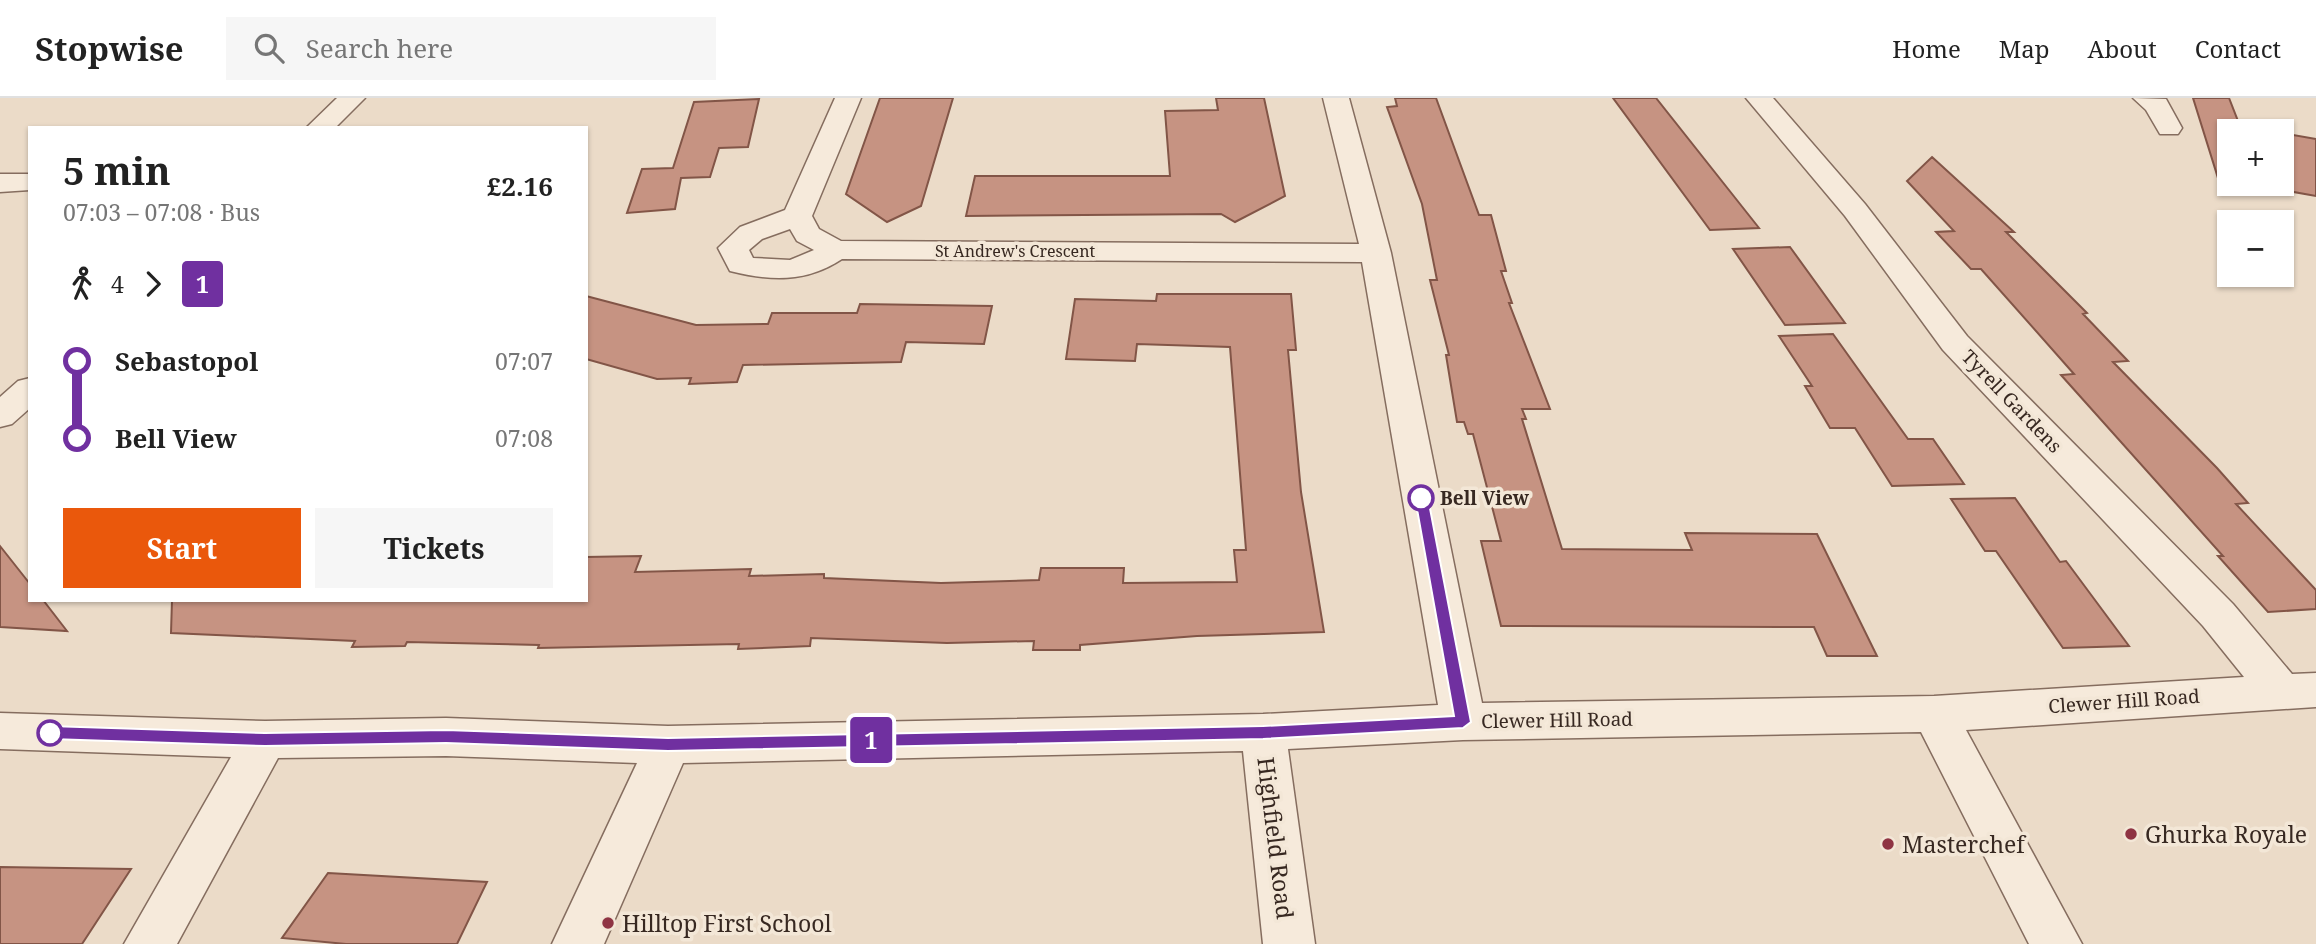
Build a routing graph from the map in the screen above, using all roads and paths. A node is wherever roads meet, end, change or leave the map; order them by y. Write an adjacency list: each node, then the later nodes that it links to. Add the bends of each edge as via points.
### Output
1 (352, 98): 6 (street)
2 (848, 98): 10 (street)
3 (1336, 98): 12 (street)
4 (1759, 98): 15 (street, Tyrell Gardens, via 1855,210 1955,343 2218,615)
5 (2146, 98): 7 (street, via 2157,105)
6 (321, 126)
7 (2169, 128)
8 (28, 182): 9 (street)
9 (0, 184)
10 (797, 216): 11 (street, via 808,234); 11 (street, via 751,233 733,248 741,264 781,272 821,260)
11 (835, 250): 12 (street, St Andrew's Crescent)
12 (1376, 253): 17 (street)
13 (28, 391): 14 (street)
14 (0, 416)
15 (2298, 690): 16 (street, Clewer Hill Road)
16 (1934, 714): 17 (street, Clewer Hill Road); 25 (street)
17 (1463, 722): 19 (street, Clewer Hill Road)
18 (0, 731): 20 (street, Clewer Hill Road)
19 (1263, 732): 21 (street, Clewer Hill Road); 24 (street, Highfield Road)
20 (265, 740): 21 (street, Clewer Hill Road, via 446,737); 22 (street)
21 (668, 745): 23 (street)
22 (150, 944)
23 (578, 944)
24 (1289, 944)
25 (2056, 944)

